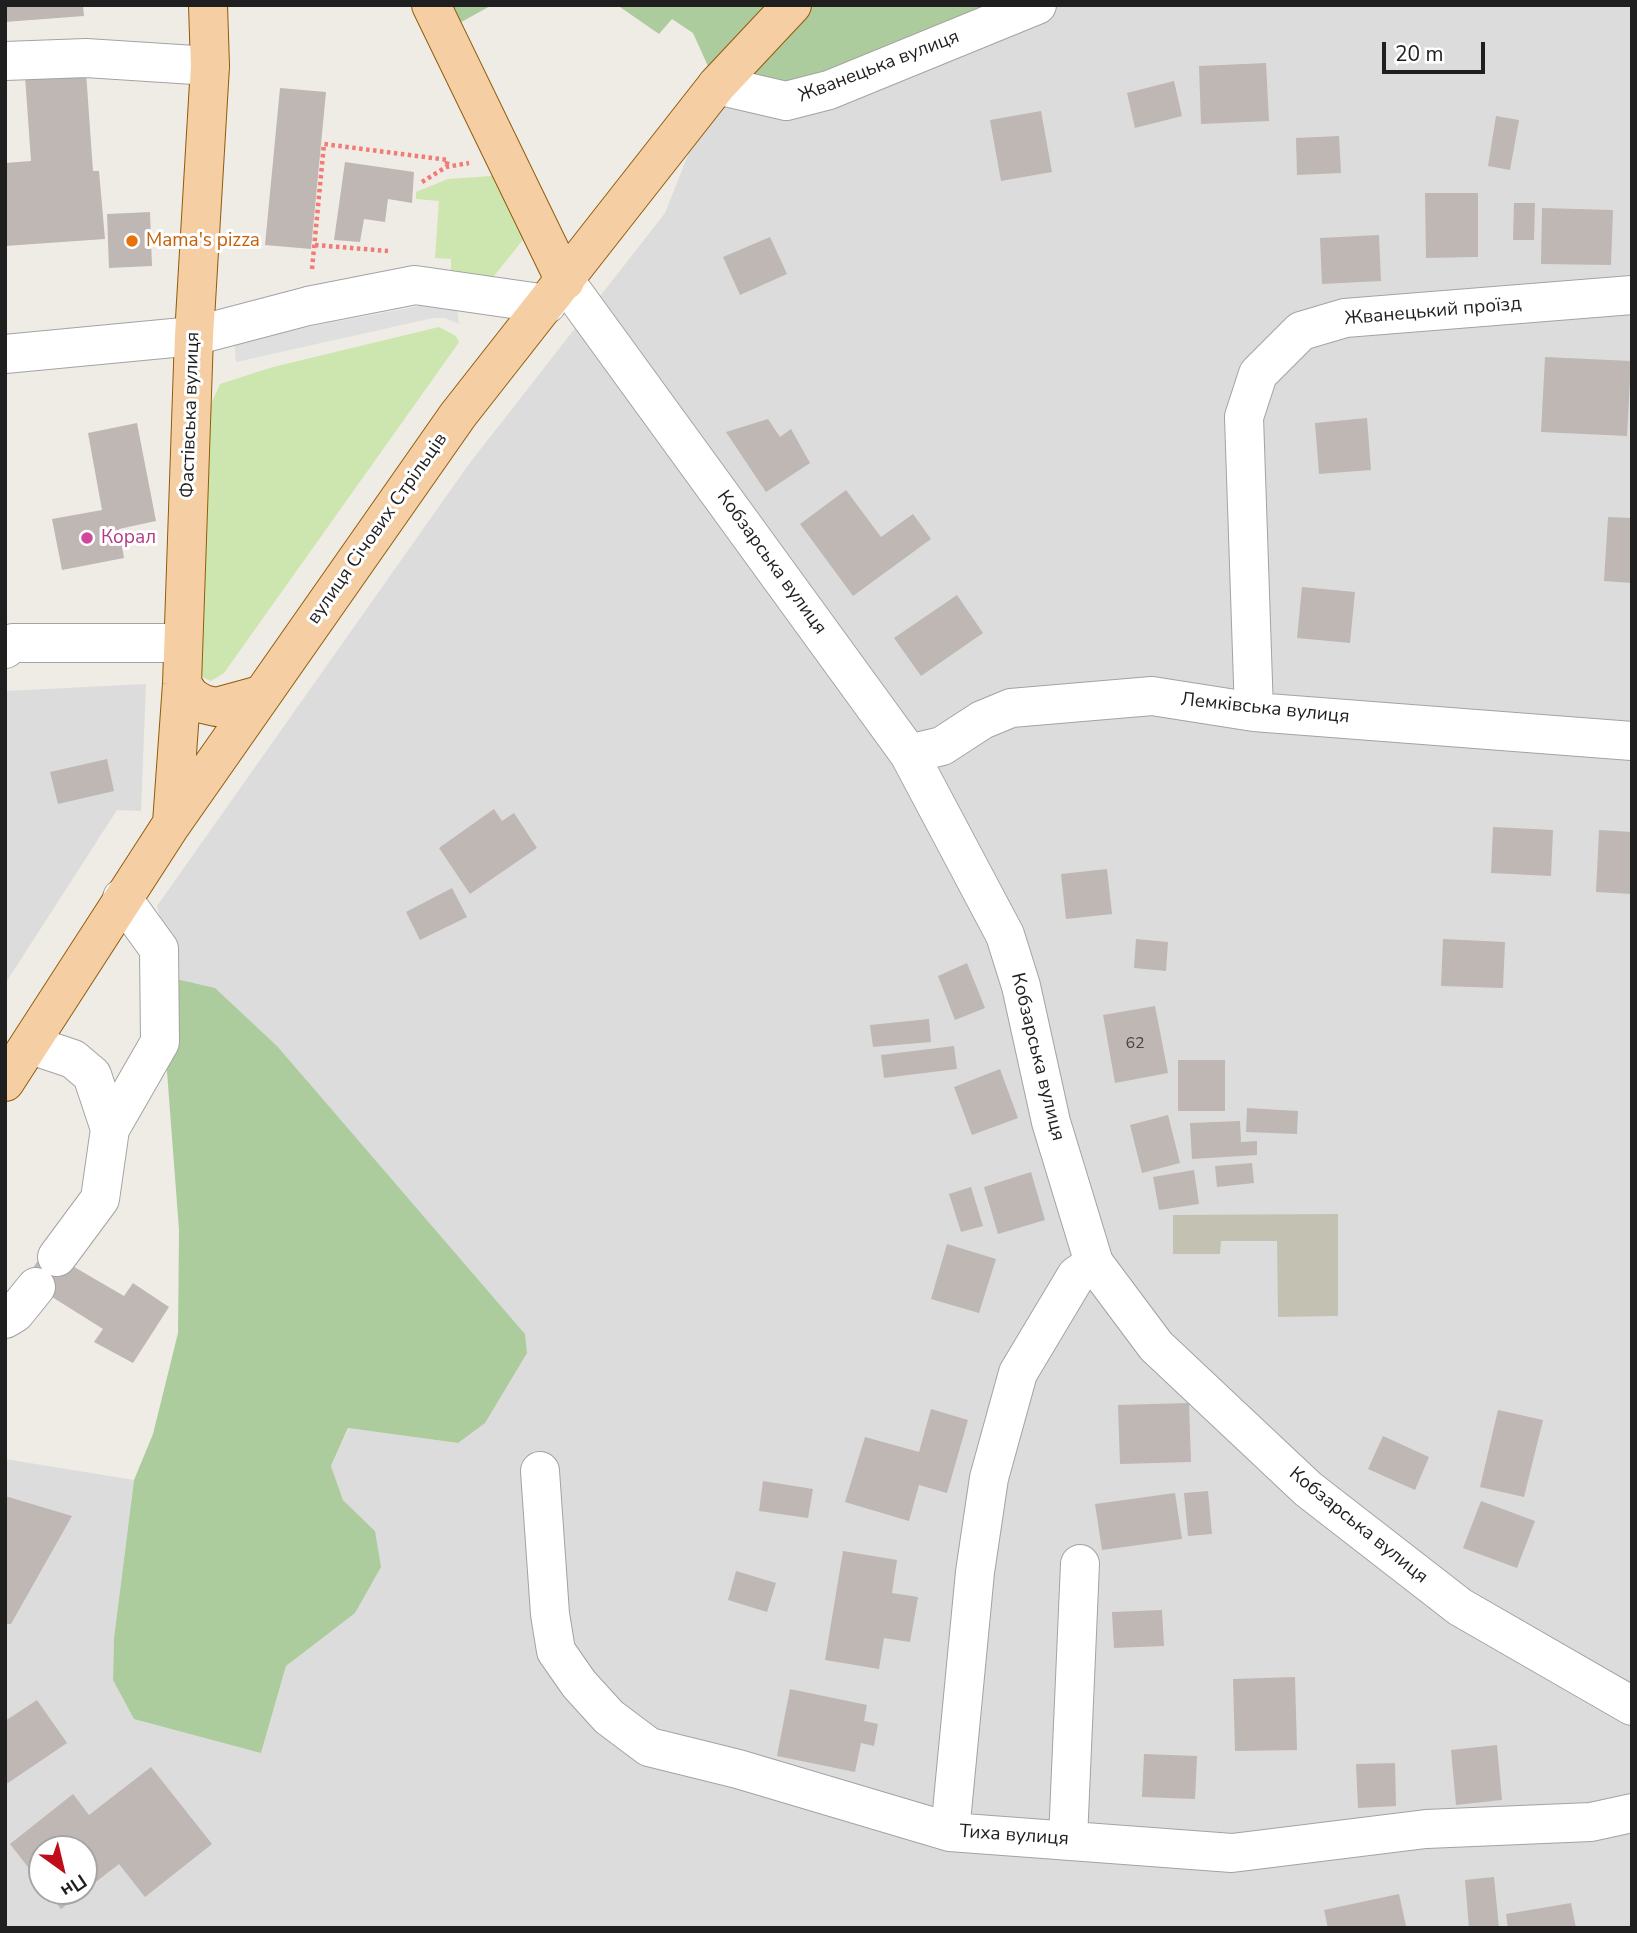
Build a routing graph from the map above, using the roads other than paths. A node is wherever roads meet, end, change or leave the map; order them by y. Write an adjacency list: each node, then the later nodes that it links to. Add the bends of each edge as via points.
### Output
1 (208, 5): 6 (main road, Фастівська вулиця)
2 (431, 5): 8 (main road, via 508,162)
3 (792, 5): 7 (main road, вулиця Січових Стрільців)
4 (1037, 5): 7 (street, Жванецька вулиця, via 830,90 786,101)
5 (5, 61): 6 (street, via 86,58)
6 (210, 66): 10 (main road, Фастівська вулиця)
7 (718, 85): 8 (main road, вулиця Січових Стрільців)
8 (556, 293): 10 (street, via 415,285 308,306); 15 (main road, вулиця Січових Стрільців, via 458,415); 18 (street, Кобзарська вулиця)
9 (1632, 295): 16 (street, Жванецький проїзд, via 1345,318 1301,331 1258,374 1244,417)
10 (194, 336): 11 (street); 12 (main road, Фастівська вулиця)
11 (5, 354)
12 (182, 643): 13 (street, via 12,643); 14 (main road, Фастівська вулиця)
13 (5, 649)
14 (182, 684): 15 (main road, via 203,705 216,707); 19 (main road, Фастівська вулиця)
15 (260, 695): 19 (main road, вулиця Січових Стрільців)
16 (1254, 712): 17 (street, Лемківська вулиця); 18 (street, Лемківська вулиця, via 1152,696 1011,708 982,720 942,747)
17 (1632, 741)
18 (909, 754): 24 (street, Кобзарська вулиця, via 1005,935 1051,1122)
19 (171, 825): 20 (main road, вулиця Січових Стрільців)
20 (122, 898): 21 (main road, вулиця Січових Стрільців); 23 (street, via 159,949 160,1042)
21 (31, 1045): 22 (main road, вулиця Січових Стрільців); 23 (street, via 73,1059 92,1075)
22 (5, 1082)
23 (110, 1129): 25 (street, via 100,1199 15,1313)
24 (1094, 1264): 28 (street, Кобзарська вулиця, via 1156,1346 1308,1489 1460,1606); 30 (street, Тиха вулиця, via 1076,1276 1018,1373 989,1478 975,1572)
25 (5, 1319)
26 (540, 1471): 30 (street, via 556,1651 609,1717 649,1747)
27 (1080, 1564): 31 (street)
28 (1632, 1706)
29 (1632, 1813): 31 (street, Тиха вулиця, via 1591,1822 1426,1829 1232,1853)
30 (950, 1832): 31 (street, Тиха вулиця)
31 (1068, 1839)

